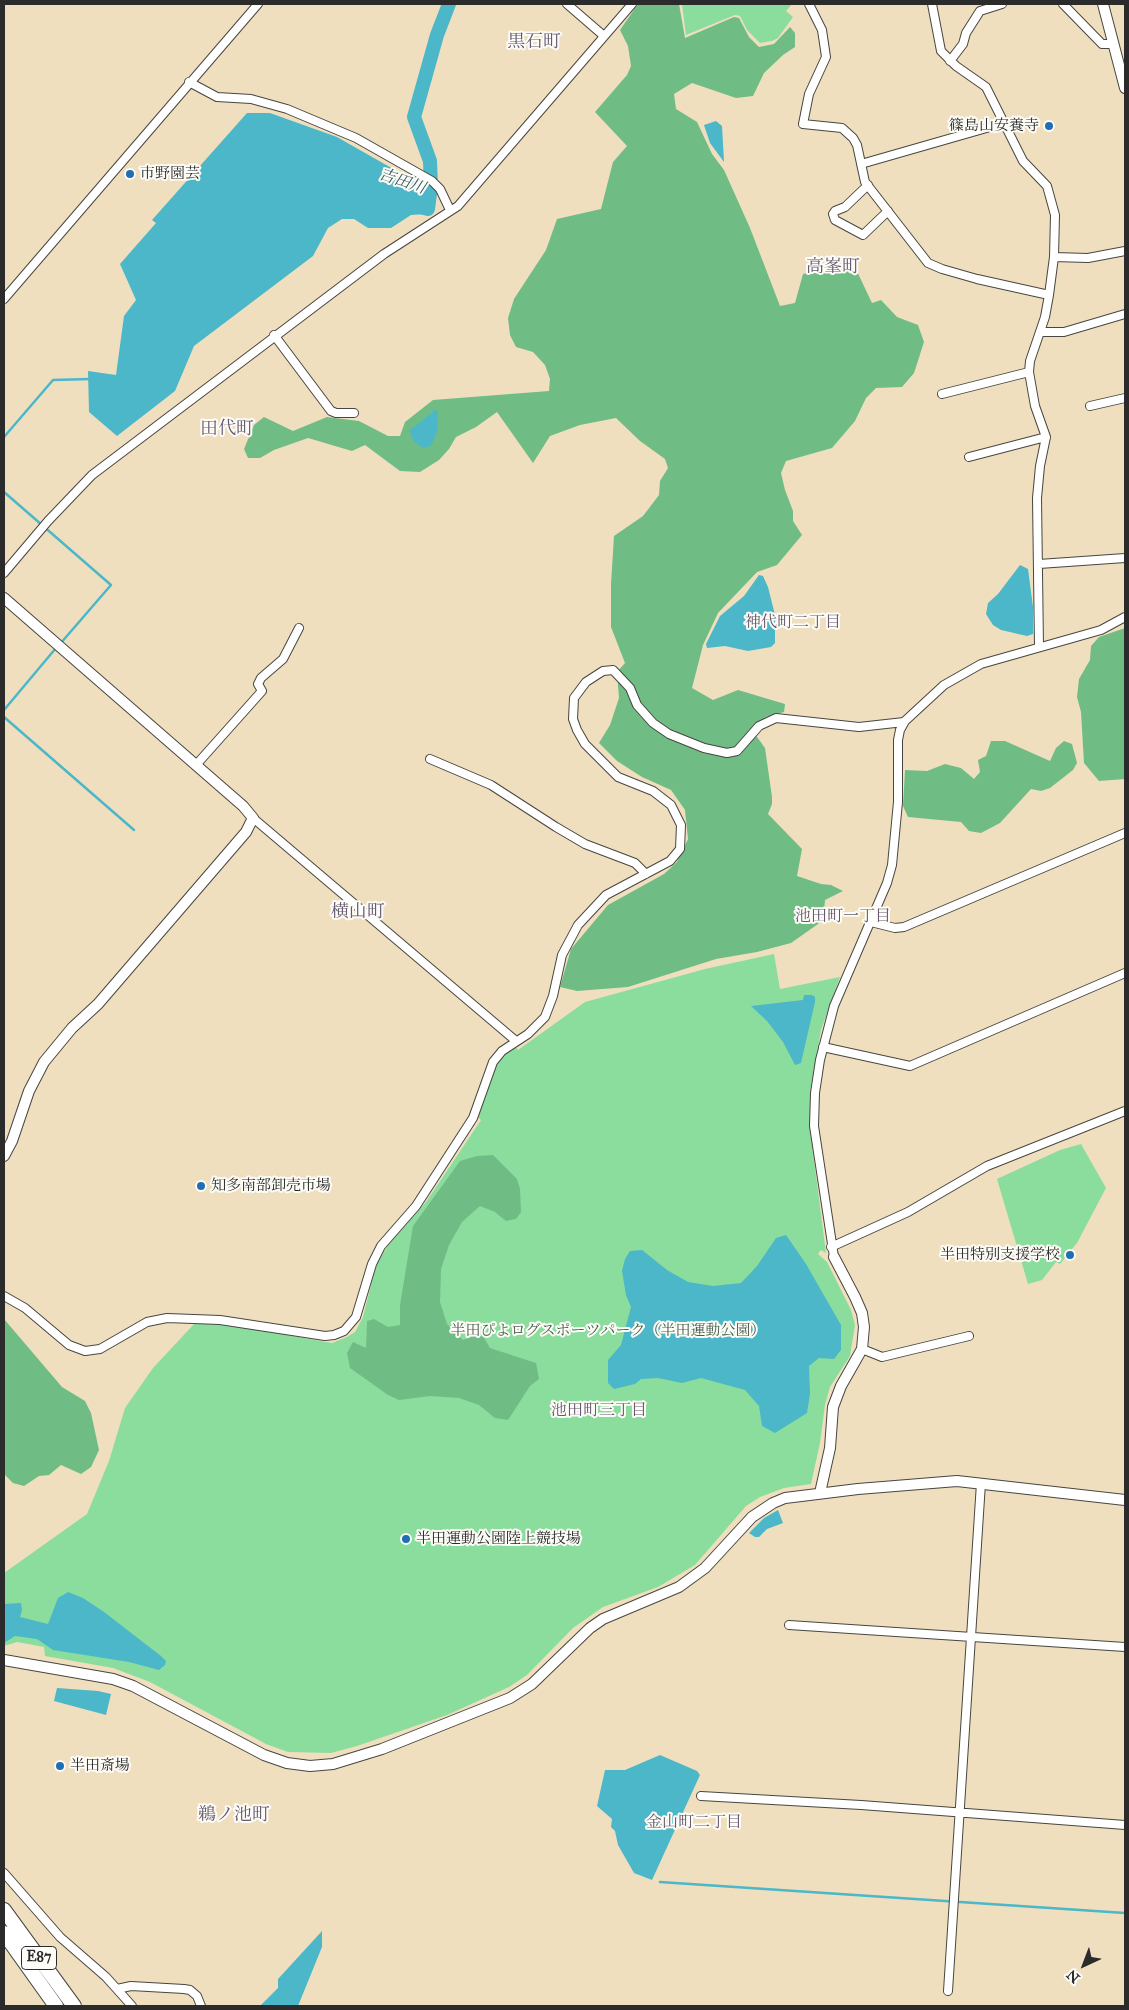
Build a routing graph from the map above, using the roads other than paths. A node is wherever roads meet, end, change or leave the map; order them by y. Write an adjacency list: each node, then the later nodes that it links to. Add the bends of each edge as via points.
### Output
1 (258, 4): 12 (street)
2 (567, 4): 9 (street)
3 (632, 4): 9 (street)
4 (809, 4): 15 (street, via 822,30 826,57 808,94 803,124 842,128 857,144)
5 (932, 4): 11 (street, via 941,51)
6 (1002, 4): 11 (street, via 980,11 963,44)
7 (1063, 4): 10 (street, via 1102,44)
8 (1103, 4): 10 (street)
9 (604, 36): 17 (street, via 458,206)
10 (1113, 44): 13 (street)
11 (950, 60): 14 (street, via 984,84)
12 (189, 82): 17 (street, via 217,97 251,99 287,109 356,138 432,181 440,189); 22 (street)
13 (1125, 88)
14 (1004, 123): 15 (street); 20 (street, via 1023,160 1047,186 1055,215)
15 (861, 164): 16 (street)
16 (868, 185): 18 (street); 18 (street, via 845,207 835,211 835,220 863,235)
17 (450, 210): 25 (street)
18 (888, 211): 21 (street, via 922,257 933,266)
19 (1125, 251): 20 (street, via 1088,258)
20 (1054, 257): 21 (street)
21 (1049, 295): 24 (street)
22 (4, 299)
23 (1125, 314): 24 (street, via 1064,332)
24 (1040, 332): 26 (street)
25 (274, 335): 30 (street, via 331,411); 35 (street, via 92,476 48,520)
26 (1029, 372): 27 (street); 31 (street, via 1035,406)
27 (942, 394)
28 (1125, 398): 29 (street)
29 (1090, 406)
30 (354, 413)
31 (1046, 437): 32 (street); 34 (street, via 1037,498)
32 (969, 457)
33 (1125, 558): 34 (street)
34 (1039, 564): 39 (street)
35 (4, 573)
36 (4, 598): 42 (street)
37 (1125, 617): 39 (street, via 1101,630)
38 (299, 628): 42 (street, via 283,659 261,678 258,684 262,692)
39 (1039, 646): 40 (street, via 981,664 958,675 931,695)
40 (904, 722): 45 (street, via 859,727 776,718 759,726 736,751 727,753 704,748 661,729 645,717 630,688 617,672 598,674 586,682 574,698 573,718 577,730 585,744 618,778 653,791 666,800 681,825 682,841 677,854); 46 (street, via 898,740 898,802 892,865)
41 (430, 759): 45 (street, via 491,785 585,844 635,863)
42 (196, 765): 43 (street, via 244,806)
43 (253, 818): 48 (street); 51 (street, via 246,832 44,1062)
44 (1125, 832): 46 (street, via 904,927)
45 (646, 874): 48 (street, via 606,895 583,918 566,946 545,1017)
46 (871, 922): 49 (street, via 834,1006)
47 (1125, 973): 49 (street, via 910,1066)
48 (516, 1041): 54 (street, via 493,1062 473,1118 416,1206 381,1246 372,1264 356,1317 339,1334 325,1336 220,1320 167,1318 147,1322 100,1349 85,1351 69,1345 25,1308)
49 (823, 1047): 52 (street, via 815,1093 814,1126)
50 (1125, 1111): 52 (street, via 987,1166 908,1212)
51 (4, 1156)
52 (831, 1247): 53 (street)
53 (834, 1257): 56 (street, via 862,1313)
54 (4, 1296)
55 (969, 1336): 56 (street, via 882,1357)
56 (862, 1349): 58 (street, via 836,1396 830,1448)
57 (981, 1483): 58 (street, via 936,1482); 59 (street); 61 (street)
58 (820, 1493): 63 (street, via 772,1503 752,1517 695,1576 679,1587 596,1623 532,1684 510,1698 382,1749 334,1764 310,1766 264,1755 133,1686 113,1679)
59 (1125, 1500)
60 (790, 1625): 61 (street)
61 (972, 1636): 62 (street); 65 (street)
62 (1125, 1647)
63 (4, 1660)
64 (701, 1796): 65 (street)
65 (958, 1814): 66 (street); 71 (street)
66 (1125, 1825)
67 (4, 1873): 70 (street, via 60,1937)
68 (4, 1910): 73 (highway, E87)
69 (4, 1933): 72 (highway, E87)
70 (118, 1989): 74 (street); 75 (street, via 131,1986 190,1990 198,1996)
71 (948, 1991)
72 (56, 2006)
73 (74, 2006)
74 (132, 2006)
75 (201, 2006)

